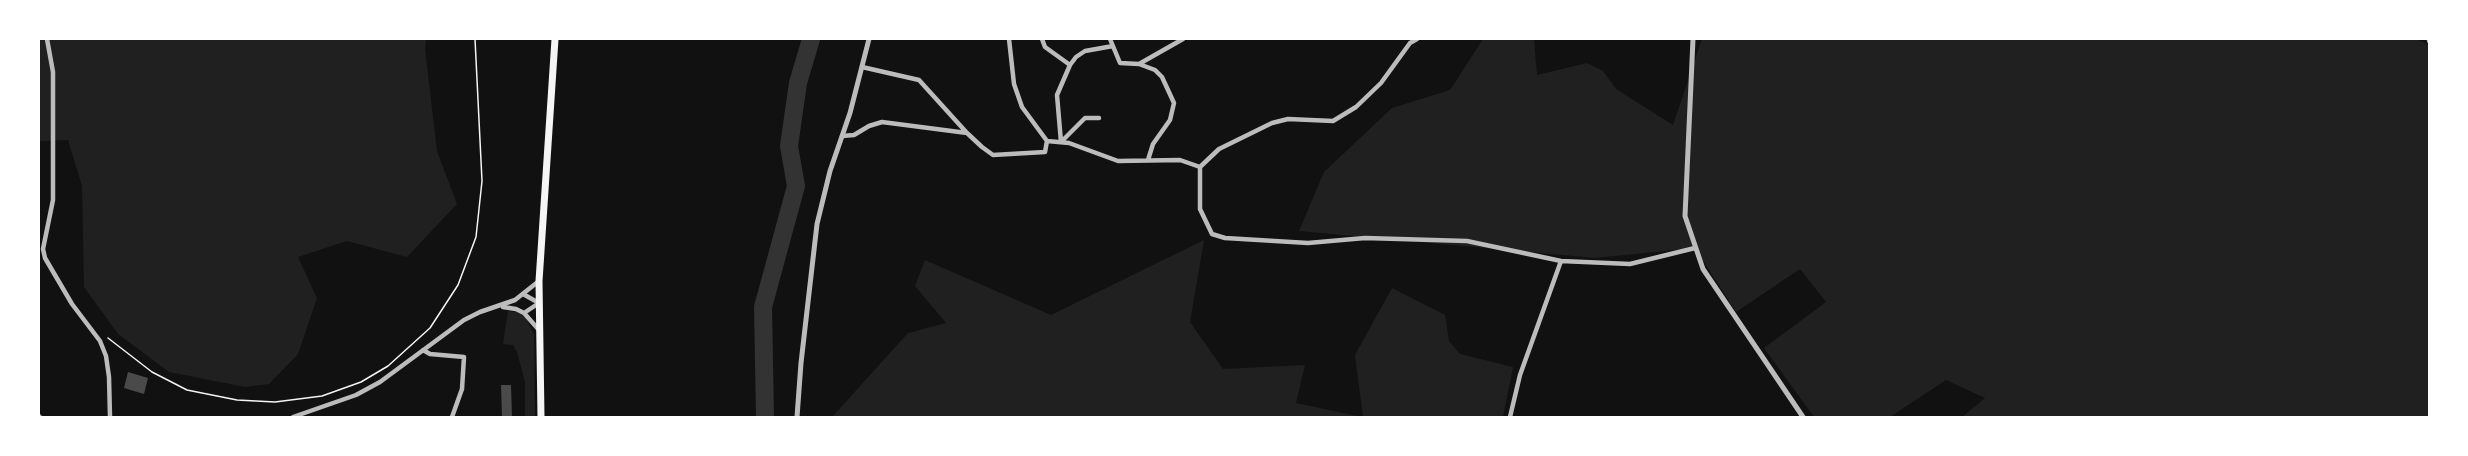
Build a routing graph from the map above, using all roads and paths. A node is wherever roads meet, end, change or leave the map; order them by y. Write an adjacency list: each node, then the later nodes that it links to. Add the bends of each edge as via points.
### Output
1 (47, 39): 33 (street, via 52,72 53,200 43,249 106,356)
2 (475, 39): 30 (path, via 482,181 476,237 458,285 430,328 388,366 361,382 322,396 275,402 237,400 187,390 152,372)
3 (555, 39): 24 (main road)
4 (869, 39): 14 (street)
5 (1009, 39): 18 (street, via 1014,84 1022,107)
6 (1042, 39): 13 (street, via 1044,47)
7 (1110, 39): 11 (street)
8 (1183, 39): 12 (street)
9 (1417, 39): 21 (street, via 1381,83 1356,107 1333,121 1288,119 1272,123 1220,149)
10 (1694, 39): 22 (street, via 1685,216)
11 (1113, 46): 12 (street, via 1120,63); 13 (street, via 1085,51)
12 (1139, 64): 20 (street, via 1162,77 1174,103 1170,120 1153,144)
13 (1070, 65): 19 (street, via 1057,95)
14 (862, 67): 16 (street, via 919,80); 17 (street)
15 (1099, 118): 19 (street, via 1085,118)
16 (967, 133): 17 (street, via 882,122 854,135); 18 (street, via 993,154 1045,152)
17 (842, 136): 38 (street, via 818,220)
18 (1047, 141): 19 (street)
19 (1061, 142): 20 (street, via 1118,161)
20 (1148, 160): 21 (street, via 1180,160)
21 (1200, 167): 23 (street, via 1200,209 1212,234 1225,238 1308,243 1365,238 1467,241)
22 (1695, 248): 23 (street, via 1630,264); 40 (street, via 1703,269)
23 (1561, 261): 39 (street, via 1520,375)
24 (539, 280): 25 (street); 26 (main road)
25 (523, 294): 26 (street); 27 (street)
26 (539, 303): 28 (street); 29 (main road)
27 (500, 306): 28 (street); 31 (street, via 464,320)
28 (524, 313): 29 (street)
29 (539, 330): 37 (main road)
30 (102, 333)
31 (423, 350): 32 (street, via 372,387); 36 (street, via 464,357 462,389)
32 (314, 411): 34 (street); 35 (street)
33 (110, 417)
34 (292, 417)
35 (319, 417)
36 (452, 417)
37 (541, 417)
38 (797, 417)
39 (1510, 417)
40 (1803, 417)

